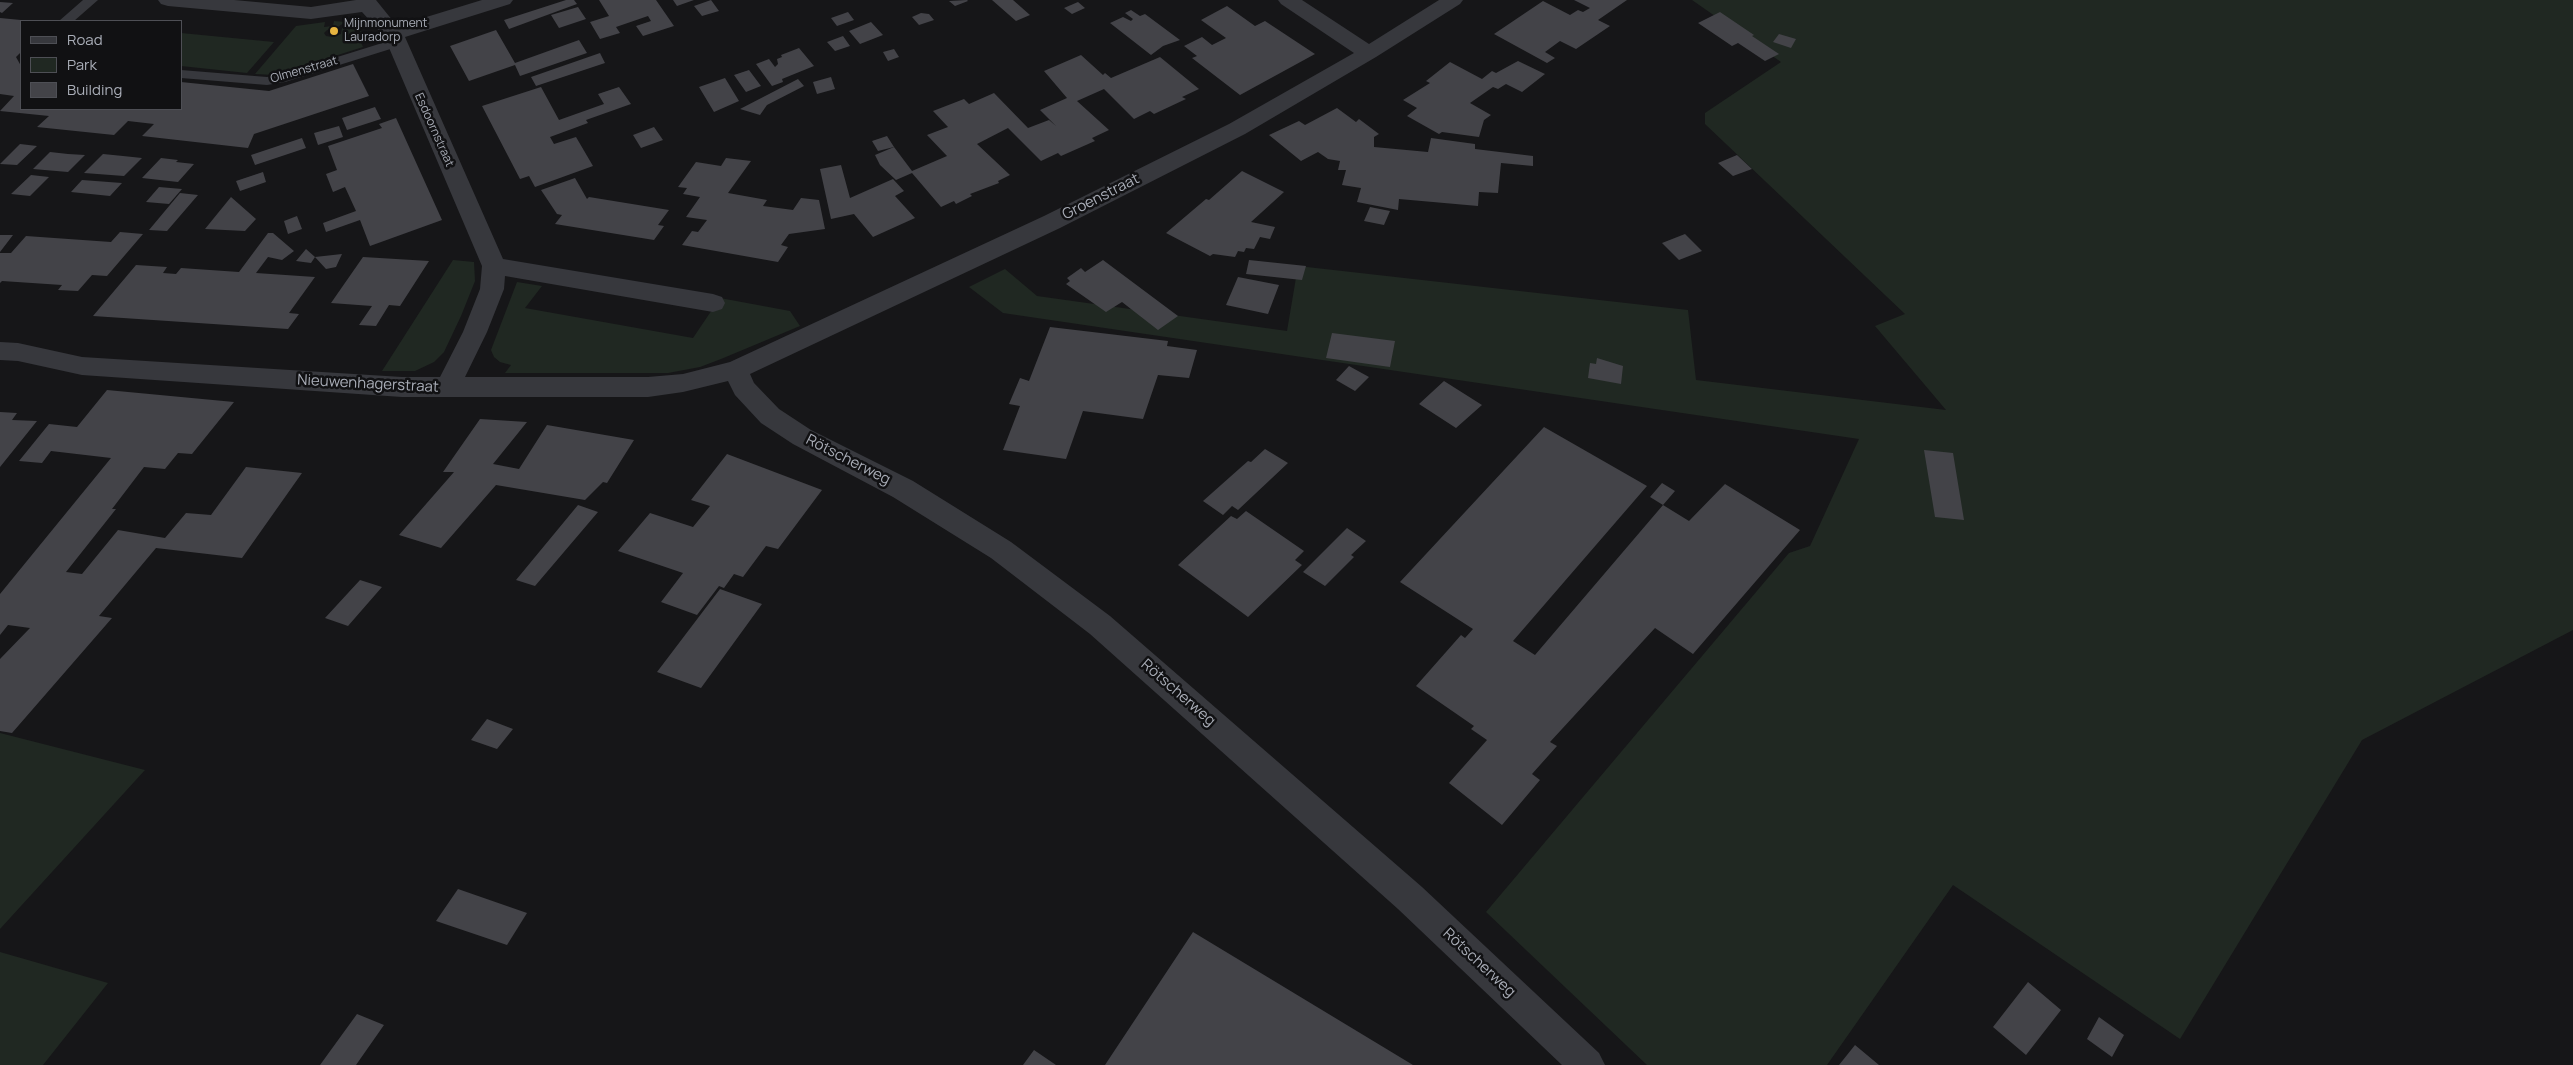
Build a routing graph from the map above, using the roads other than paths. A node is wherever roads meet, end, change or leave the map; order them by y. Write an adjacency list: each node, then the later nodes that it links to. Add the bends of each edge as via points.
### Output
1 (90, 0): 7 (lane)
2 (168, 0): 6 (street, via 311,13)
3 (503, 0): 8 (street)
4 (1288, 0): 9 (street)
5 (1453, 0): 9 (street, Groenstraat)
6 (367, 3): 8 (street, Esdoornstraat)
7 (67, 20)
8 (394, 38): 10 (lane, Olmenstraat, via 285,78 267,81); 11 (street, Esdoornstraat)
9 (1368, 53): 14 (street, Groenstraat, via 1237,129 1052,222)
10 (182, 74)
11 (494, 266): 12 (street); 15 (street, Esdoornstraat, via 492,290)
12 (713, 303)
13 (0, 351): 15 (street, Nieuwenhagerstraat, via 82,366)
14 (736, 370): 15 (street, Nieuwenhagerstraat, via 683,383 648,386); 16 (street, Rötscherweg, via 744,388 770,416 802,437 903,489 1001,550 1100,625 1410,898)
15 (447, 388)
16 (1587, 1065)

